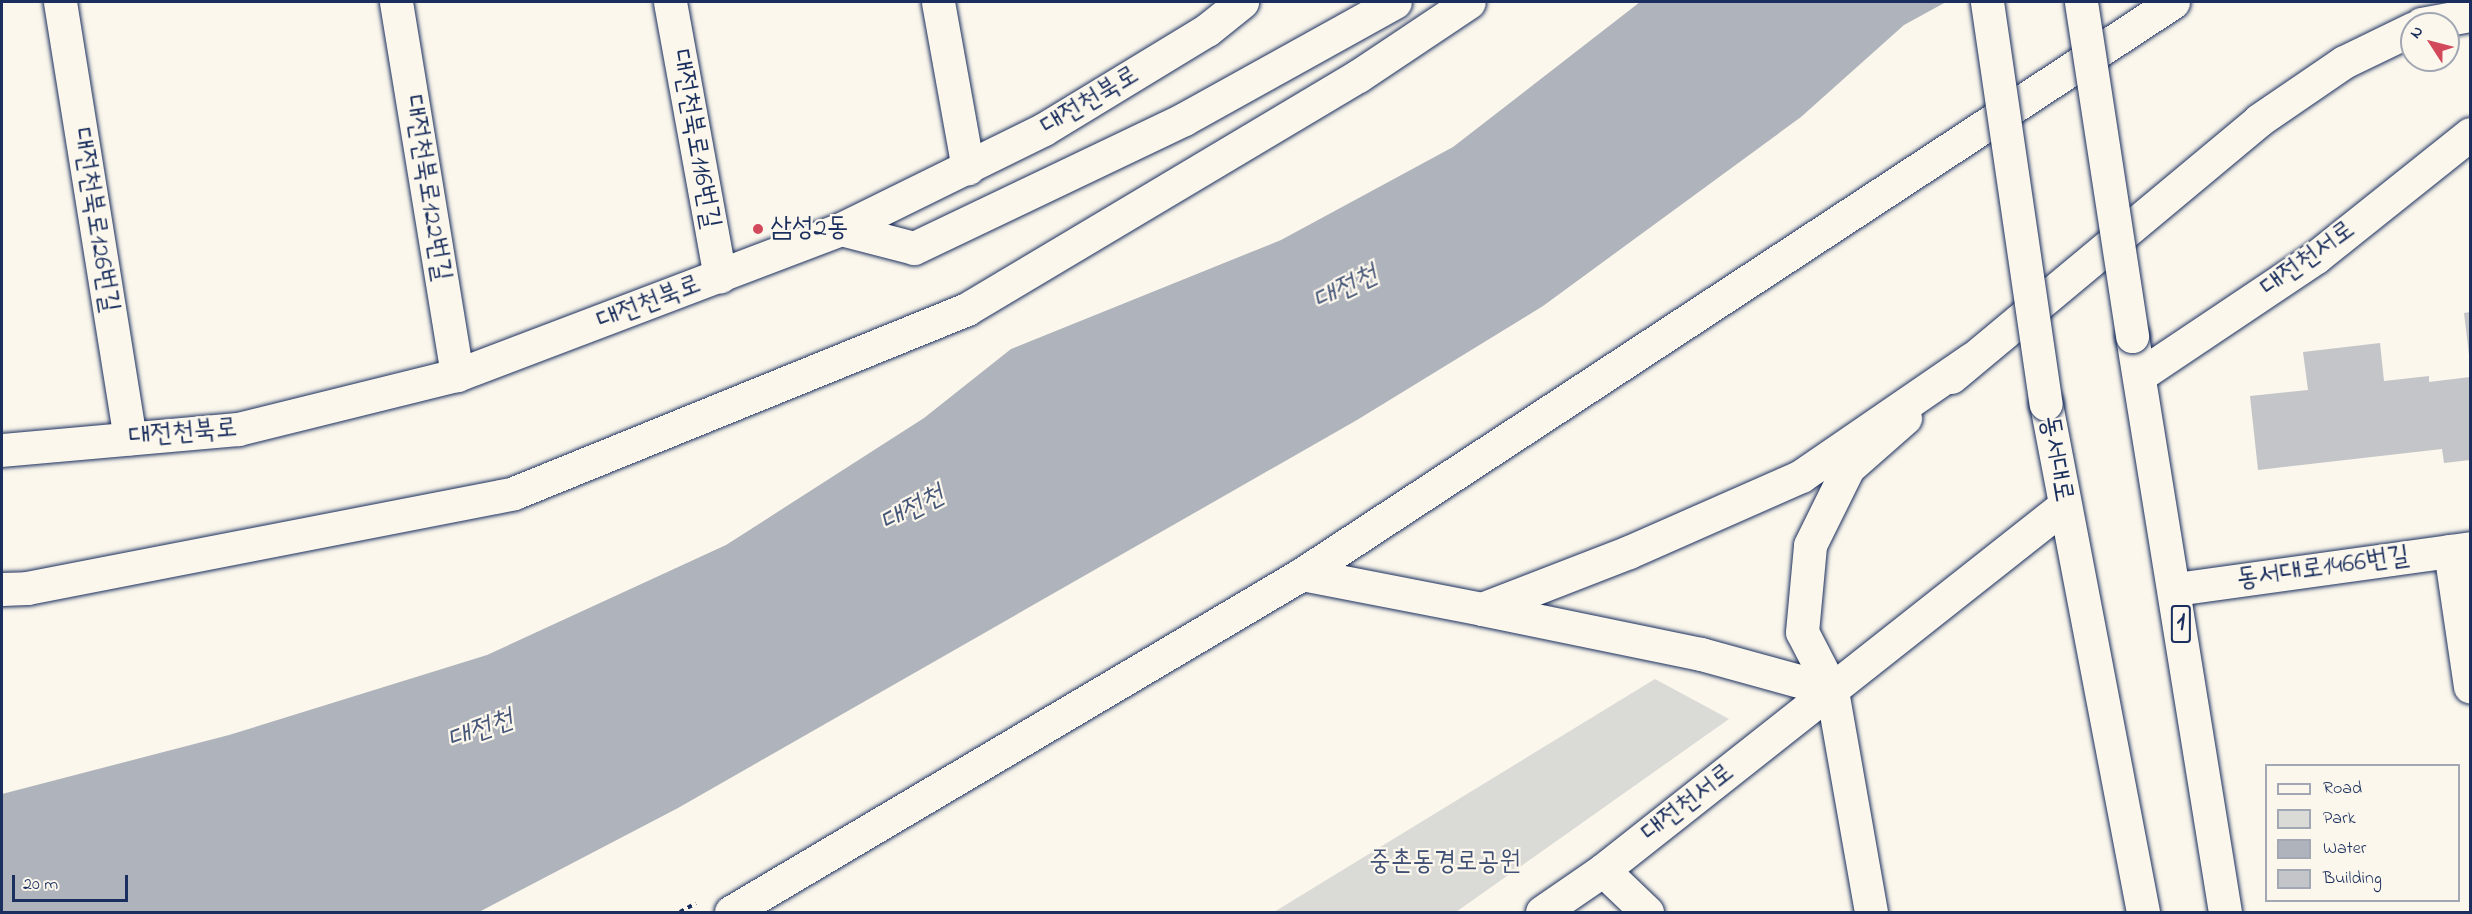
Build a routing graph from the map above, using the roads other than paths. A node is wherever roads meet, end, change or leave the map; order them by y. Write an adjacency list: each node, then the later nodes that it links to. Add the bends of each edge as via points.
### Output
1 (60, 2): 20 (main road, 대전천북로126번길)
2 (396, 2): 18 (main road, 대전천북로122번길)
3 (670, 2): 16 (main road, 대전천북로116번길)
4 (938, 2): 14 (main road)
5 (1242, 2): 11 (main road, 대전천북로)
6 (1395, 2): 15 (main road, via 1184,119 914,248)
7 (1469, 2): 25 (main road, via 1358,76 966,309 514,493 27,588)
8 (1987, 2): 22 (main road, 동서대로, bridge)
9 (2081, 2): 19 (main road, 1, bridge)
10 (2173, 2): 24 (main road)
11 (1205, 16): 14 (main road, 대전천북로, via 1044,129)
12 (2400, 34): 17 (main road, via 2344,62 2259,120)
13 (2470, 134): 19 (main road, 대전천서로, via 2316,257)
14 (968, 168): 15 (main road, 대전천북로)
15 (841, 229): 16 (main road, 대전천북로)
16 (720, 276): 18 (main road, 대전천북로)
17 (1971, 359): 27 (main road, via 1801,476 1629,552); 29 (main road, via 1848,468 1810,545 1802,632)
18 (457, 375): 20 (main road, 대전천북로, via 237,429)
19 (2140, 375): 26 (main road, 1)
20 (130, 438): 21 (main road, 대전천북로)
21 (2, 450)
22 (2064, 506): 29 (main road, 대전천서로); 35 (main road, 동서대로)
23 (2460, 549): 26 (main road, 동서대로1466번길); 28 (main road)
24 (1302, 574): 27 (main road); 31 (main road)
25 (2, 589)
26 (2176, 589): 36 (main road, 1)
27 (1482, 609): 29 (main road, via 1701,654)
28 (2470, 687)
29 (1832, 690): 30 (main road, 대전천서로); 34 (main road)
30 (1603, 870): 32 (main road, 대전천서로); 33 (main road)
31 (731, 912)
32 (1542, 912)
33 (1647, 912)
34 (1871, 912)
35 (2143, 912)
36 (2225, 912)

